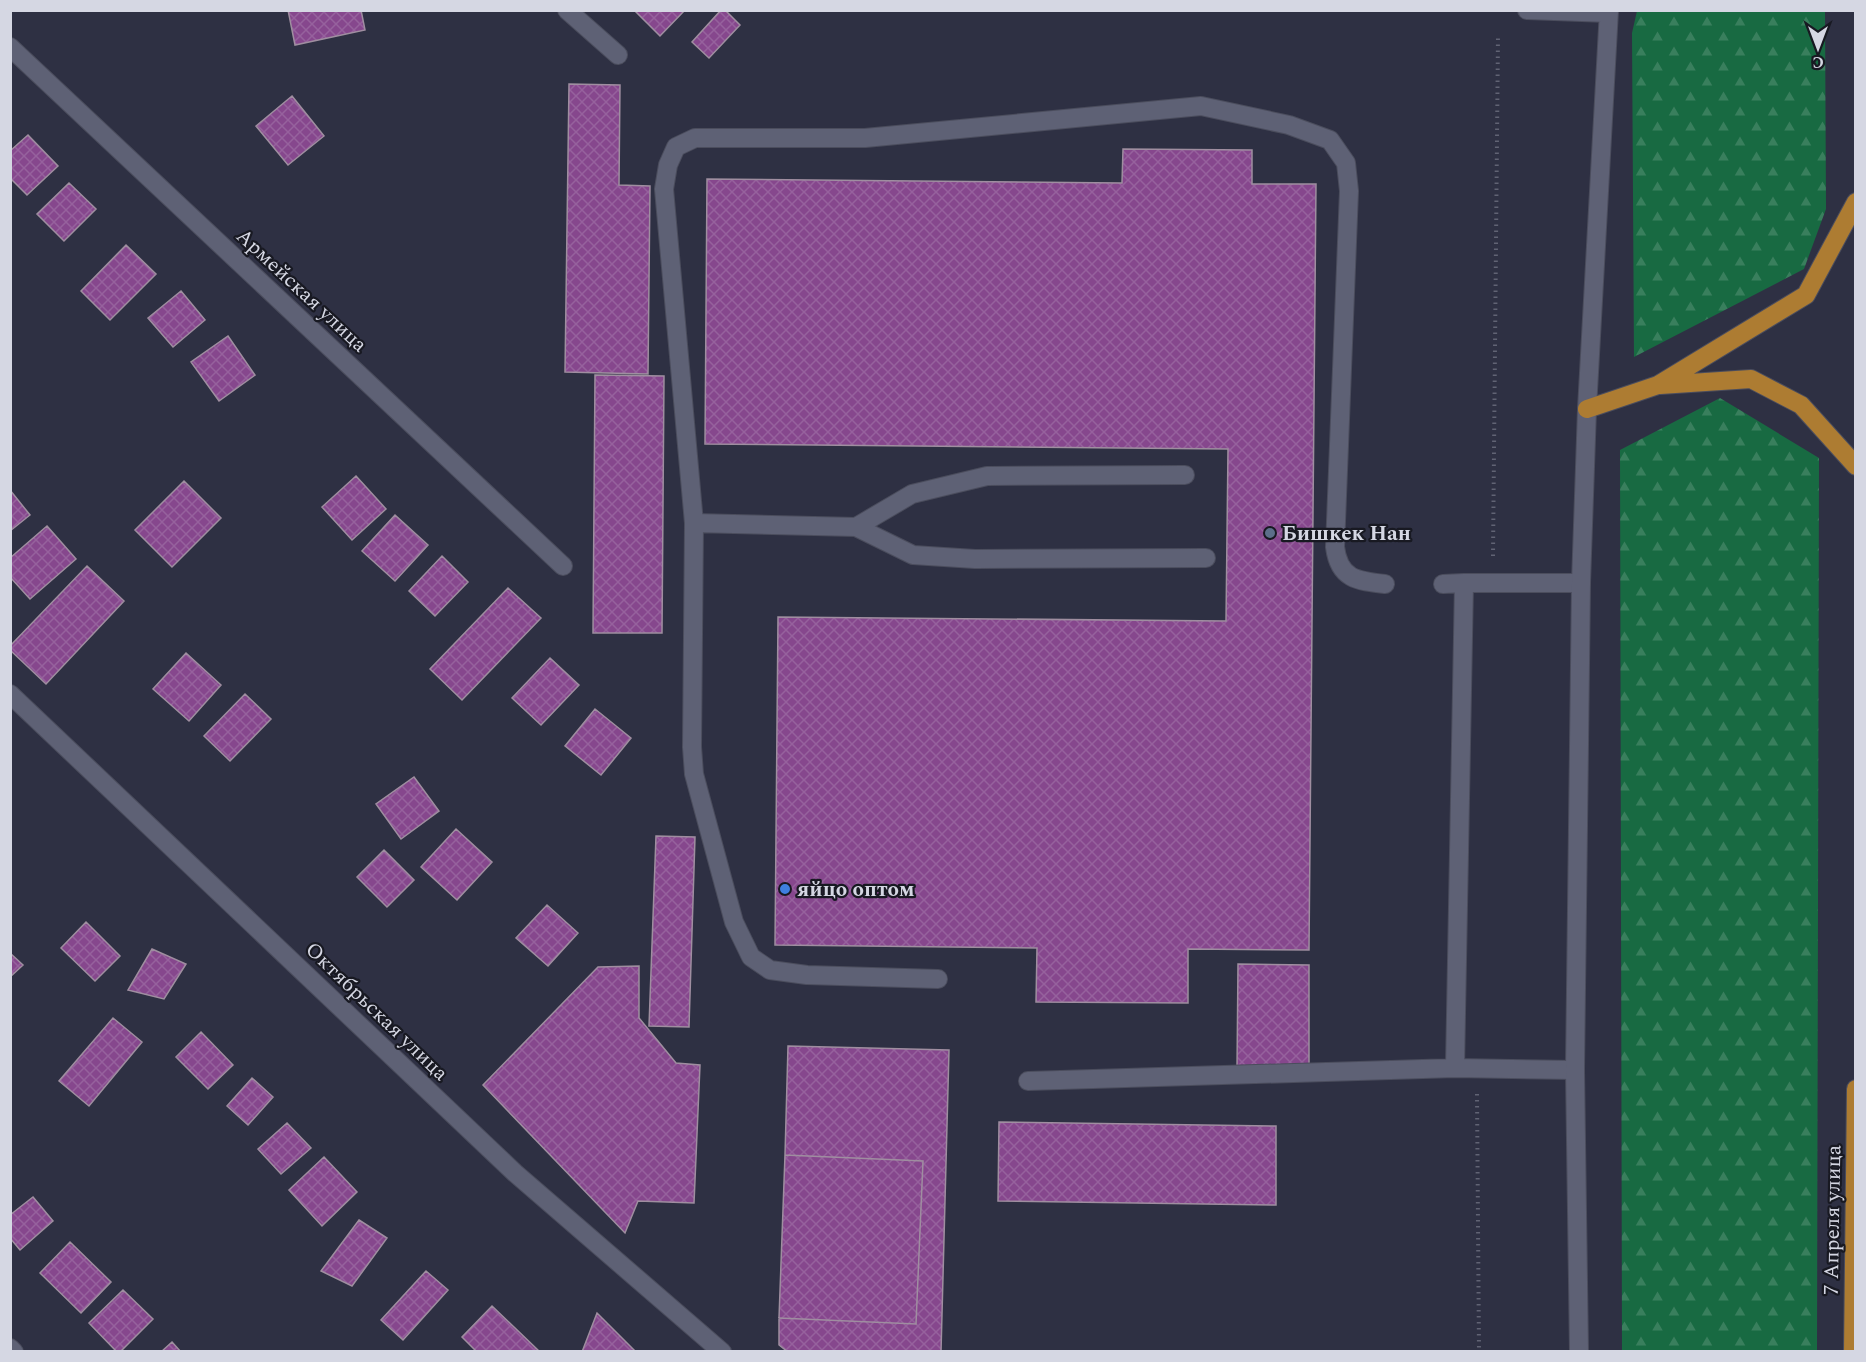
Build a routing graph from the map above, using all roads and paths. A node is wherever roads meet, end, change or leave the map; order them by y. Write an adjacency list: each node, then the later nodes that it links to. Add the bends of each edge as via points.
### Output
1 (567, 10): 5 (street)
2 (1527, 10): 3 (street)
3 (1609, 12): 8 (street)
4 (10, 47): 14 (street, Армейская улица)
5 (618, 55)
6 (1856, 202): 7 (main road, via 1806,295)
7 (1658, 385): 8 (main road); 9 (main road, via 1751,379 1801,405)
8 (1587, 409): 16 (street)
9 (1856, 466)
10 (1185, 475): 12 (street, via 987,476 912,494)
11 (694, 523): 12 (street); 17 (street, via 664,189 675,147 695,138 865,138 1201,106 1289,125 1330,140 1346,163 1335,547 1337,561 1357,581); 20 (street, via 694,774 735,922 751,957 770,970 807,975)
12 (856, 527): 13 (street, via 913,555 975,559)
13 (1206, 558)
14 (563, 566)
15 (1464, 583): 16 (street); 18 (street); 21 (street)
16 (1581, 583): 22 (street)
17 (1385, 584)
18 (1443, 584)
19 (10, 694): 27 (street, Октябрьская улица, via 515,1173)
20 (938, 979)
21 (1455, 1068): 22 (street); 23 (street)
22 (1575, 1070): 28 (street)
23 (1028, 1081)
24 (1856, 1089): 29 (main road, 7 Апреля улица)
25 (10, 1348): 26 (street)
26 (14, 1352)
27 (722, 1352)
28 (1579, 1352)
29 (1853, 1352)

